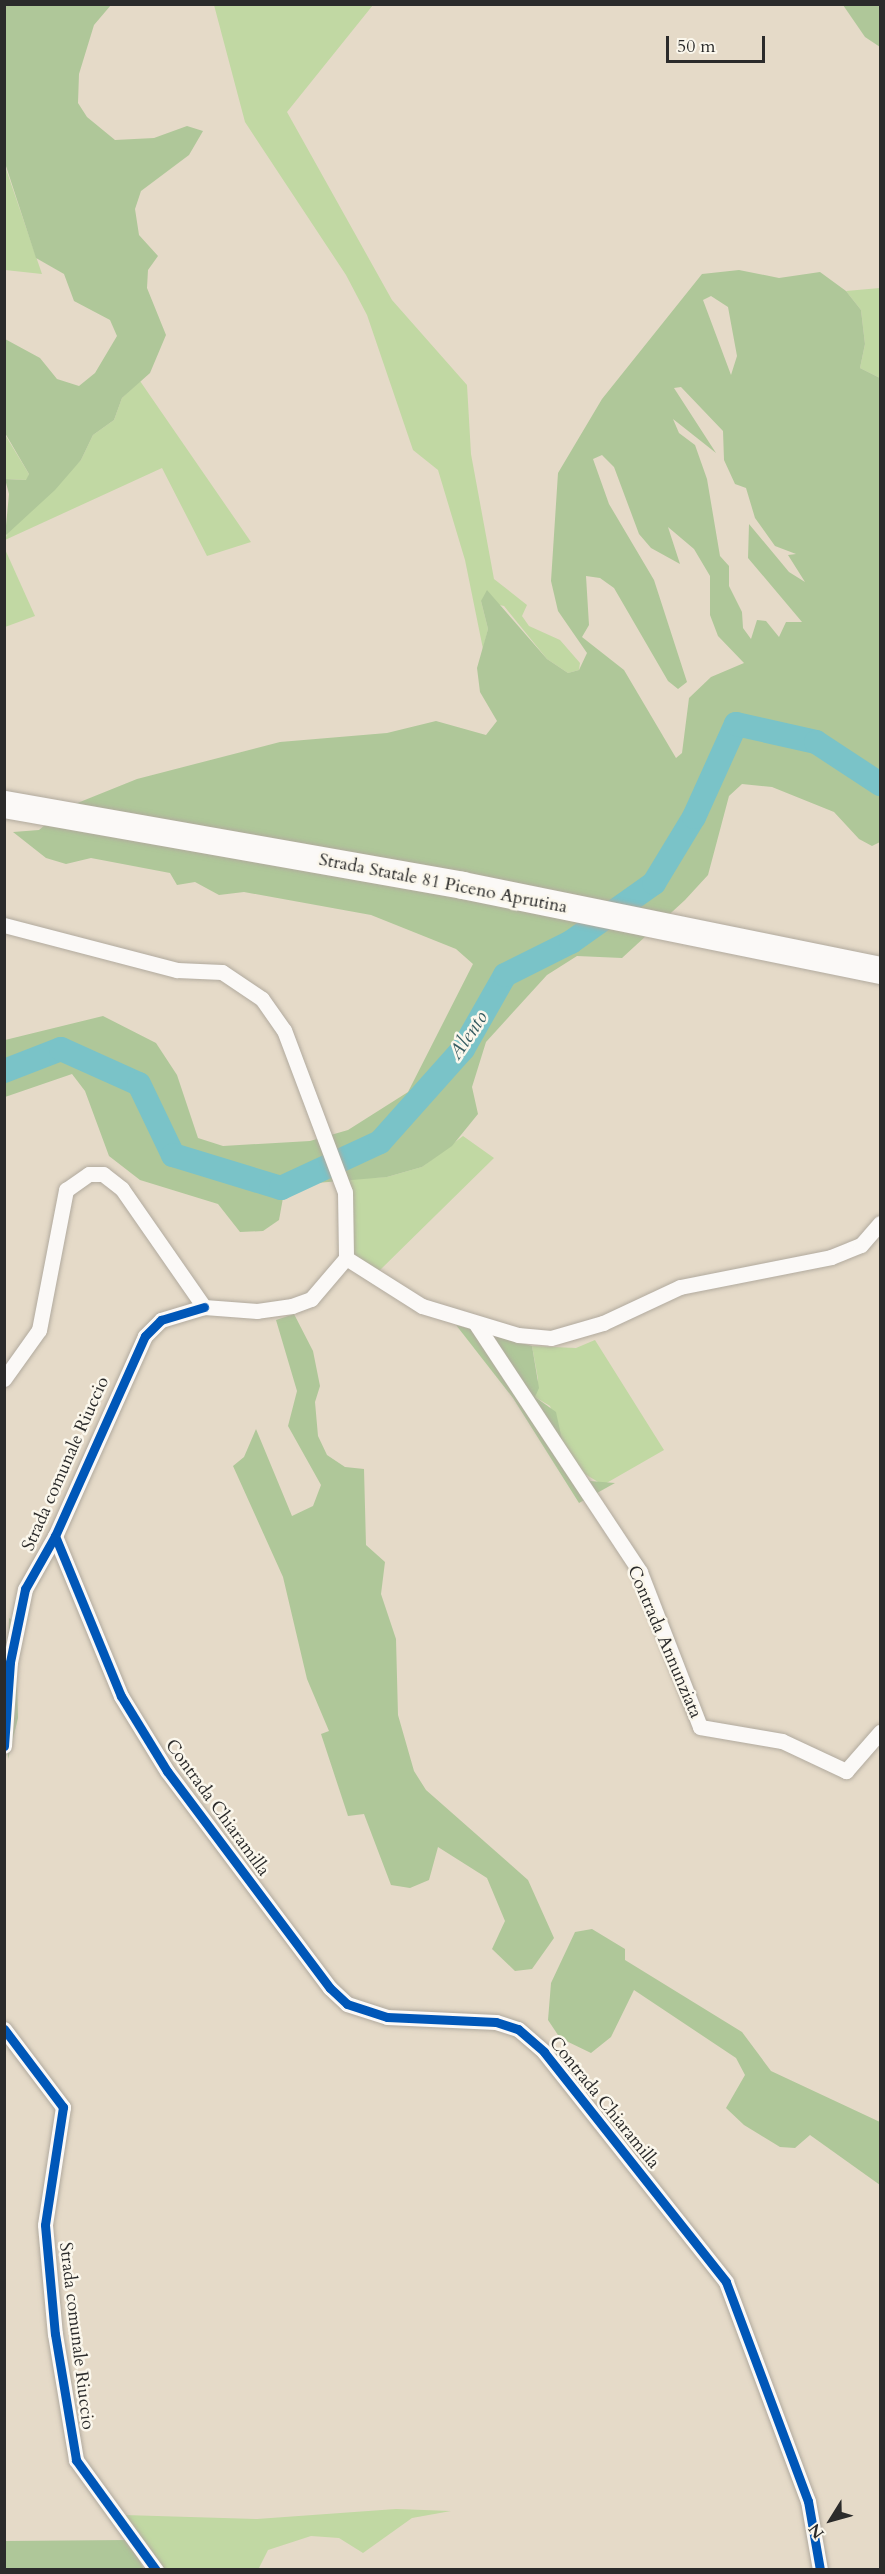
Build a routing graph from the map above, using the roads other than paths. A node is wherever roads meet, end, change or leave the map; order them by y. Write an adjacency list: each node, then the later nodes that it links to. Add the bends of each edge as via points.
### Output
1 (4, 804): 3 (highway, Strada Statale 81 Piceno Aprutina, via 462,885)
2 (4, 925): 5 (street, via 177,970 222,972 262,999 284,1030 345,1192)
3 (880, 970)
4 (880, 1223): 7 (street, via 861,1245 831,1257 655,1295 574,1334 518,1335)
5 (346, 1258): 6 (street, via 311,1299 292,1306 257,1311); 7 (street, via 422,1306)
6 (204, 1307): 8 (street, via 122,1189 103,1174 89,1173 66,1190 39,1330); 9 (street, Strada comunale Riuccio, via 160,1320 145,1336)
7 (476, 1324): 10 (street, Contrada Annunziata, via 640,1572 700,1726 782,1741 846,1771)
8 (4, 1379)
9 (55, 1536): 11 (street, Strada comunale Riuccio, via 25,1589 10,1662); 14 (street, Contrada Chiaramilla, via 132,1715 167,1771 330,1988 347,2004 387,2017 496,2022 518,2029 544,2052 726,2282 808,2501)
10 (880, 1732)
11 (4, 1746)
12 (4, 2030): 13 (street, Strada comunale Riuccio, via 63,2107 45,2225 55,2334 76,2460)
13 (156, 2570)
14 (820, 2570)

